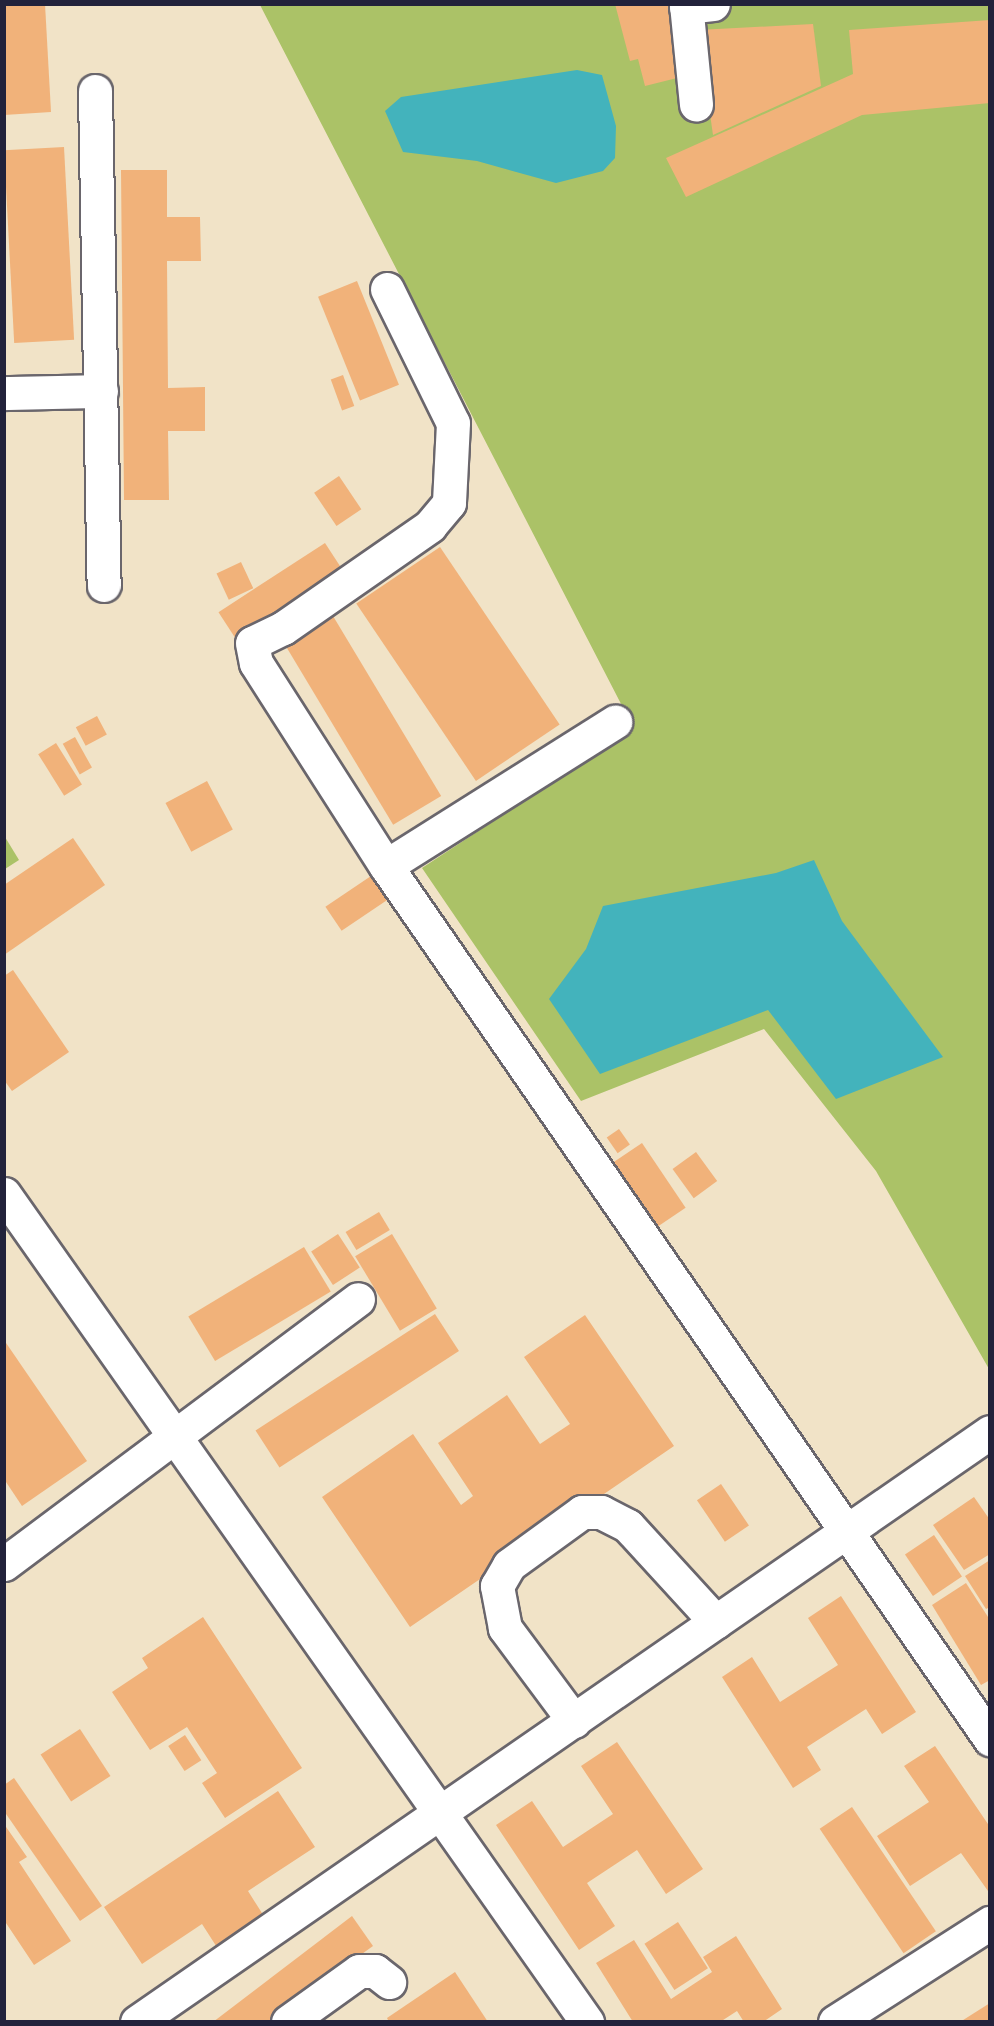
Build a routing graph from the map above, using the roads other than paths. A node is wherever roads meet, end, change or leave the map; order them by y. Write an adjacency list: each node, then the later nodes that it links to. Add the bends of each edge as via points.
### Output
1 (695, 5): 3 (street)
2 (95, 91): 5 (street)
3 (696, 105)
4 (387, 289): 9 (street, via 453,423 449,503 430,526 283,628 252,643 256,663)
5 (100, 391): 6 (street); 7 (street)
6 (4, 393)
7 (104, 585)
8 (615, 722): 9 (street)
9 (386, 866): 14 (street)
10 (4, 1194): 13 (street)
11 (358, 1299): 13 (street)
12 (990, 1432): 14 (street)
13 (175, 1437): 15 (street); 19 (street)
14 (846, 1532): 16 (street); 18 (street)
15 (4, 1564)
16 (716, 1622): 17 (street); 17 (street, via 628,1526 601,1512 582,1512 509,1565 497,1586 505,1628)
17 (574, 1721): 19 (street)
18 (990, 1739)
19 (443, 1811): 22 (street); 24 (street)
20 (990, 1923): 25 (street)
21 (389, 1982): 23 (street, via 375,1971 358,1971)
22 (137, 2022)
23 (288, 2022)
24 (587, 2022)
25 (835, 2022)

